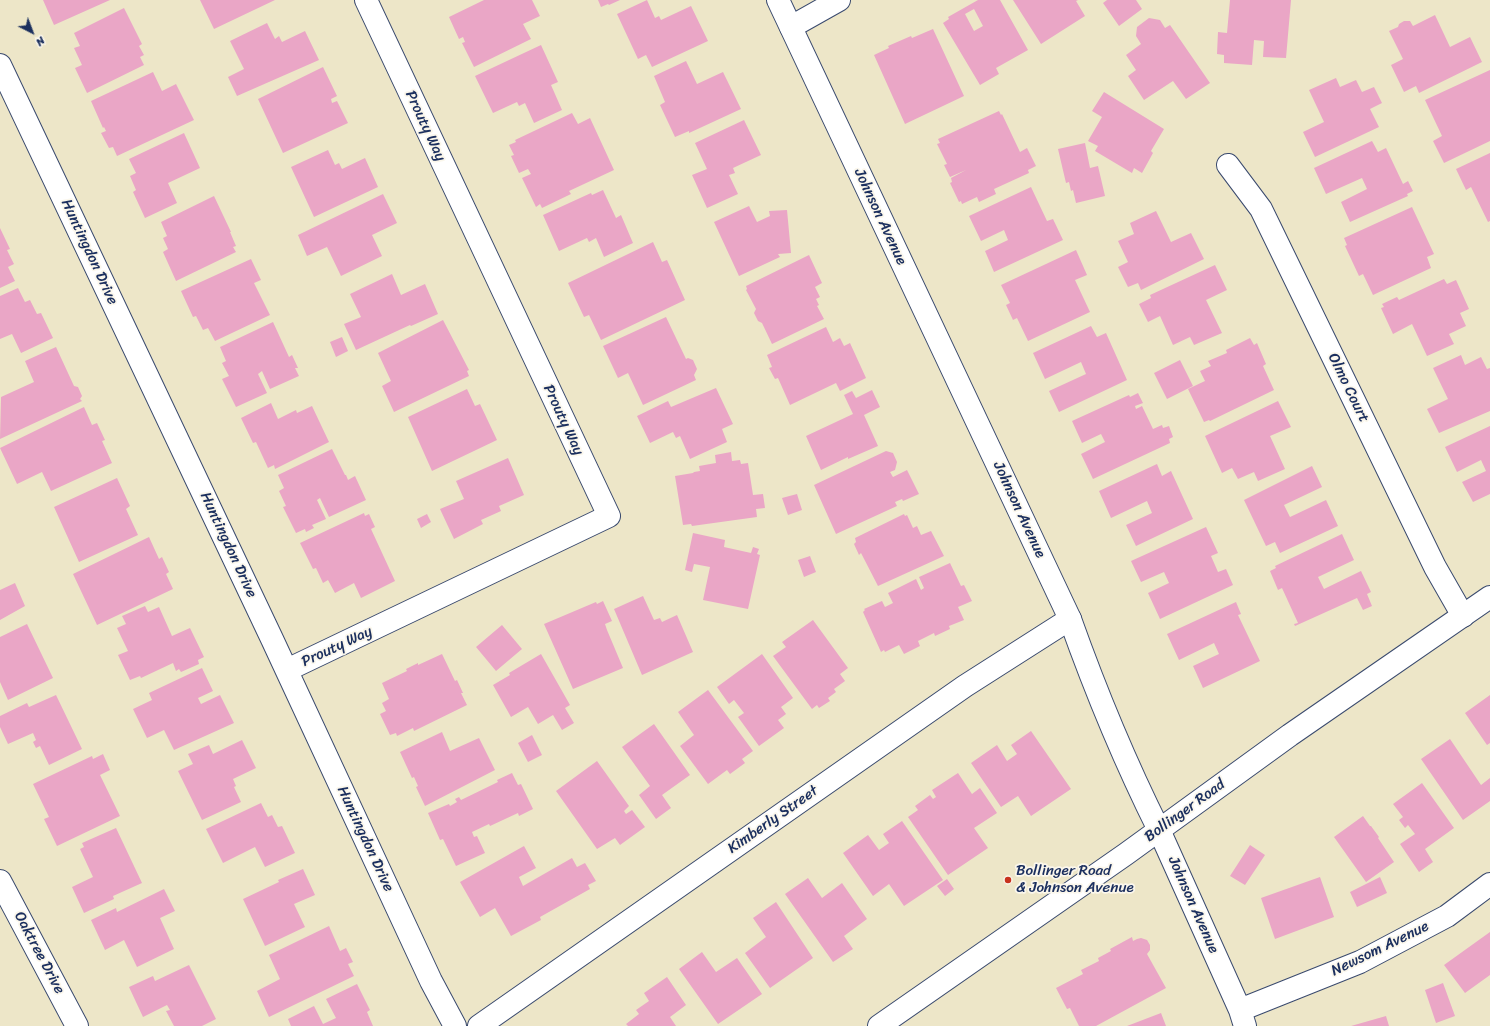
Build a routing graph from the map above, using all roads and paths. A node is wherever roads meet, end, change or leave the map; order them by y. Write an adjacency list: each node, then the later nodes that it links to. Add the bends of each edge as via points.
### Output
1 (366, 0): 10 (street, Prouty Way, via 609,516)
2 (778, 0): 4 (street, Johnson Avenue)
3 (839, 0): 4 (street)
4 (791, 27): 9 (street, Johnson Avenue)
5 (0, 64): 10 (street, Huntingdon Drive)
6 (1228, 165): 8 (street, Olmo Court, via 1261,209 1435,567)
7 (1490, 597): 8 (street, Bollinger Road)
8 (1463, 616): 11 (street, Bollinger Road, via 1290,735)
9 (1070, 619): 11 (street, Johnson Avenue, via 1099,698); 17 (street, Kimberly Street, via 965,686)
10 (287, 670): 16 (street, Huntingdon Drive, via 431,981)
11 (1159, 830): 14 (street, Johnson Avenue); 18 (street, Bollinger Road)
12 (0, 881): 15 (street, Oaktree Drive)
13 (1490, 884): 14 (street, Newsom Avenue, via 1447,916 1360,962)
14 (1243, 1018)
15 (77, 1026)
16 (455, 1026)
17 (479, 1026)
18 (879, 1026)

